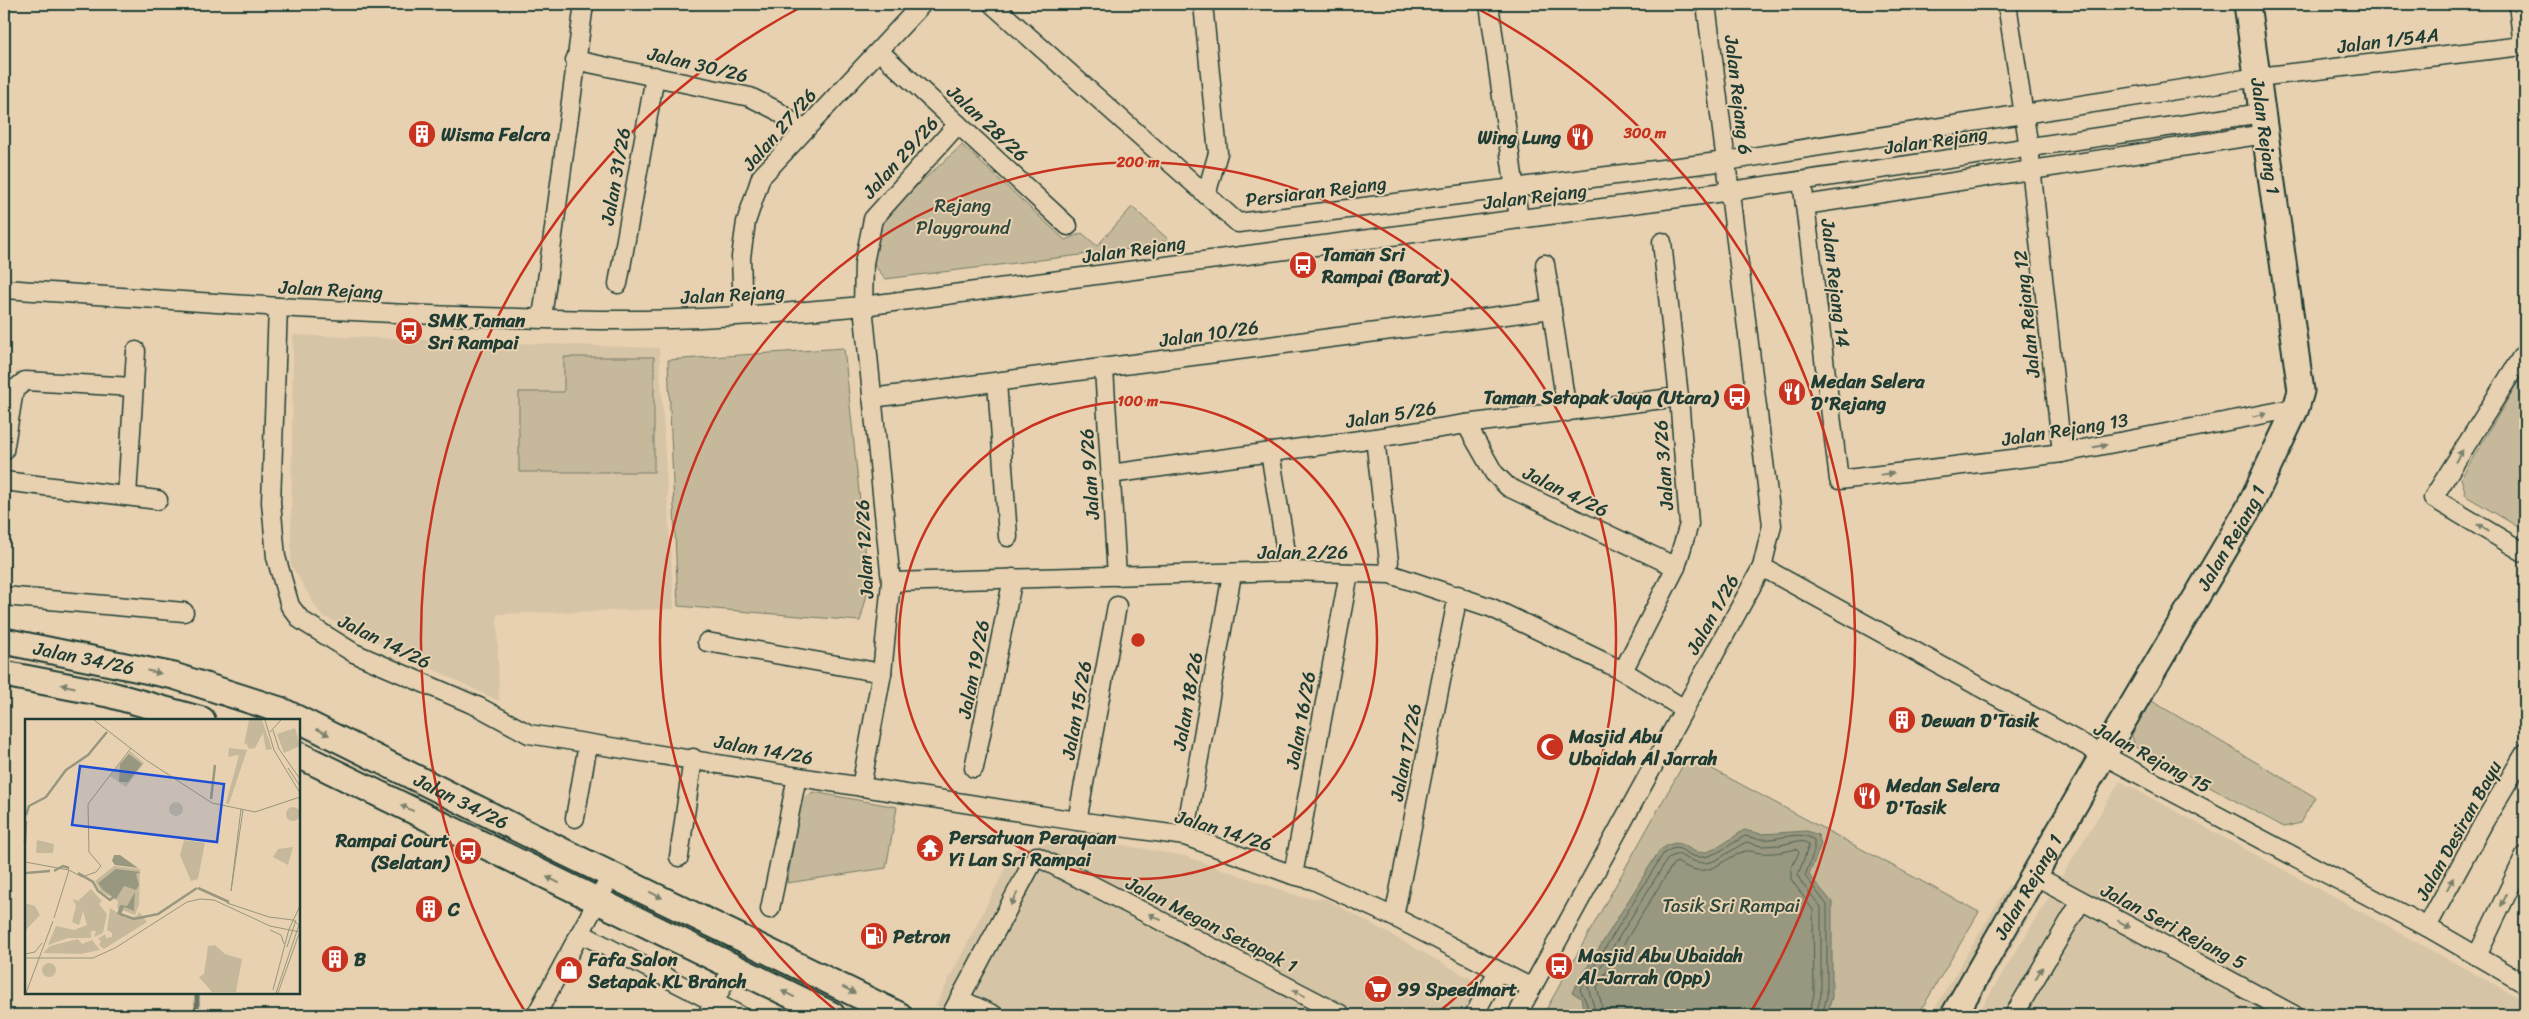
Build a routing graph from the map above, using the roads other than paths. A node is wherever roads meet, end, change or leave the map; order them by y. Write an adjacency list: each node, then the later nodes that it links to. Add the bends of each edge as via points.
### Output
1 (584, 4): 11 (street)
2 (922, 4): 10 (street, Jalan 27/26)
3 (992, 4): 24 (street, Persiaran Rejang)
4 (1203, 4): 24 (street, via 1218,152)
5 (1489, 4): 22 (street)
6 (1706, 4): 19 (street, Jalan Rejang 6)
7 (2007, 4): 14 (street, Jalan Rejang 12)
8 (2248, 4): 13 (main road, Jalan Rejang 1)
9 (2518, 4): 13 (street, Jalan 1/54A, via 2523,46)
10 (879, 51): 16 (street, Jalan 28/26); 17 (street, Jalan 27/26)
11 (575, 60): 12 (street, Jalan 30/26); 36 (street)
12 (655, 76): 17 (street, Jalan 30/26, via 750,97 776,110); 30 (street, Jalan 31/26)
13 (2258, 77): 14 (street, Jalan 1/54A); 15 (main road, Jalan Rejang 1)
14 (2024, 114): 18 (street, Jalan Rejang 12); 19 (street, Persiaran Rejang)
15 (2264, 123): 18 (street, Jalan Rejang); 20 (street); 44 (main road, Jalan Rejang 1, via 2301,391)
16 (958, 124): 27 (street, Jalan 28/26); 32 (street, Jalan 29/26, via 873,219 864,263)
17 (803, 130): 35 (street, Jalan 27/26, via 761,177 755,192 741,257)
18 (2029, 148): 20 (street, Jalan Rejang 12); 21 (street, Jalan Rejang)
19 (1726, 161): 22 (street, Persiaran Rejang); 23 (street, Jalan Rejang 6)
20 (2031, 171): 25 (street); 50 (street, Jalan Rejang 12)
21 (1802, 181): 23 (street, Jalan Rejang); 25 (street, Jalan Rejang 14)
22 (1514, 186): 24 (street, Persiaran Rejang, via 1238,223); 26 (street)
23 (1731, 191): 26 (street, Jalan Rejang); 60 (street, Jalan 1/26, via 1772,525)
24 (1206, 195)
25 (1805, 205): 52 (street, Jalan Rejang 14)
26 (1519, 219): 32 (street, Jalan Rejang)
27 (1068, 226)
28 (1662, 242): 42 (street, Jalan 3/26)
29 (1545, 264): 34 (street)
30 (618, 284)
31 (4, 289): 33 (street, Jalan Rejang)
32 (863, 306): 35 (street, Jalan Rejang); 43 (street, Jalan 12/26)
33 (278, 307): 36 (street, Jalan Rejang); 80 (street, Jalan 14/26, via 271,502 276,557 290,606 301,620 354,653 478,707 529,734)
34 (1552, 309): 39 (street, Jalan 10/26); 45 (street)
35 (743, 315): 36 (street, Jalan Rejang, via 600,320)
36 (542, 318)
37 (136, 351): 41 (street)
38 (2525, 356): 57 (street, one-way to 38, via 2433,498 2522,356)
39 (1104, 369): 40 (street, Jalan 10/26); 51 (street, Jalan 9/26)
40 (997, 382): 43 (street, Jalan 10/26); 56 (street)
41 (134, 387): 48 (street, via 25,380 14,390); 54 (street)
42 (1679, 397): 45 (street, Jalan 5/26); 59 (street, Jalan 3/26, via 1689,524)
43 (872, 398): 66 (street, Jalan 12/26)
44 (2296, 408): 50 (street, Jalan Rejang 13, one-way to 44); 83 (main road, Jalan Rejang 1, via 2249,508)
45 (1567, 412): 46 (street, Jalan 5/26)
46 (1466, 424): 47 (street, Jalan 5/26); 59 (street, Jalan 4/26, via 1494,473 1508,487)
47 (1375, 438): 49 (street, Jalan 5/26); 58 (street)
48 (4, 451)
49 (1270, 452): 51 (street, Jalan 5/26); 61 (street)
50 (2062, 453): 52 (street, Jalan Rejang 13, one-way to 50)
51 (1110, 474): 64 (street, Jalan 9/26)
52 (1839, 480)
53 (4, 481): 54 (street)
54 (127, 496): 55 (street)
55 (158, 500)
56 (1008, 537)
57 (2525, 553)
58 (1390, 562)
59 (1676, 567): 73 (street, Jalan 3/26)
60 (1762, 567): 76 (street, Jalan 1/26); 83 (street, Jalan Rejang 15)
61 (1289, 571): 62 (street, Jalan 2/26); 63 (street, Jalan 2/26)
62 (1349, 573): 67 (street, Jalan 2/26, via 1390,574); 94 (street, Jalan 16/26)
63 (1232, 574): 64 (street, Jalan 2/26); 90 (street, Jalan 18/26)
64 (1117, 576): 65 (street, Jalan 2/26)
65 (1013, 578): 66 (street, Jalan 2/26); 85 (street, Jalan 19/26)
66 (891, 582): 74 (street, Jalan 12/26)
67 (1458, 595): 73 (street, Jalan 2/26); 99 (street, Jalan 17/26)
68 (4, 596): 70 (street)
69 (1117, 606): 89 (street, Jalan 15/26)
70 (184, 612)
71 (4, 641): 78 (main road, Jalan 34/26, one-way to 78, via 174,676 280,710)
72 (707, 642): 74 (street)
73 (1623, 671): 76 (street, Jalan 2/26)
74 (882, 673): 87 (street, Jalan 12/26)
75 (4, 674): 77 (main road, Jalan 34/26, one-way to 75, via 108,694)
76 (1684, 709): 106 (street, Jalan 1/26)
77 (198, 719)
78 (298, 719)
79 (300, 720): 93 (main road, Jalan 34/26, one-way to 93)
80 (588, 744): 84 (street, Jalan 14/26); 88 (street)
81 (2525, 754): 100 (street, Jalan Desiran Bayu, one-way to 81)
82 (300, 755): 96 (main road, Jalan 34/26, one-way to 82)
83 (2103, 755): 95 (main road, Jalan Rejang 1); 100 (street, Jalan Rejang 15)
84 (693, 758): 86 (street, Jalan 14/26); 92 (street)
85 (974, 768)
86 (797, 777): 87 (street, Jalan 14/26); 98 (street)
87 (862, 787): 89 (street, Jalan 14/26)
88 (575, 818)
89 (1077, 821): 90 (street, Jalan 14/26)
90 (1185, 836): 94 (street, Jalan 14/26)
91 (2525, 856): 102 (street, one-way to 102)
92 (679, 857)
93 (612, 874): 96 (street); 112 (main road, Jalan 34/26, one-way to 112)
94 (1293, 875): 99 (street, Jalan 14/26, via 1313,880)
95 (2034, 875): 97 (street, Jalan Seri Rejang 5); 118 (main road, Jalan Rejang 1)
96 (597, 901): 101 (street); 103 (main road, Jalan 34/26)
97 (2082, 901): 119 (street, one-way to 97); 120 (street, Jalan Seri Rejang 5, one-way to 120)
98 (770, 910)
99 (1394, 917): 104 (street, Jalan 14/26)
100 (2427, 927): 102 (street, Jalan Rejang 15)
101 (580, 933): 108 (street); 109 (street)
102 (2477, 956): 105 (street, Jalan Rejang 15)
103 (733, 967): 108 (street); 111 (main road, Jalan 34/26, one-way to 103)
104 (1498, 971): 106 (street, Jalan 14/26); 116 (street)
105 (2525, 984)
106 (1532, 988): 117 (street, Jalan 1/26)
107 (959, 999): 113 (street); 114 (street); 115 (street, Jalan Megan Setapak 1, one-way to 107, via 1036,856)
108 (710, 1009): 110 (street)
109 (536, 1015)
110 (739, 1015)
111 (832, 1015)
112 (899, 1015)
113 (951, 1015)
114 (994, 1015)
115 (1342, 1015)
116 (1474, 1015)
117 (1517, 1015)
118 (1954, 1015)
119 (2014, 1015)
120 (2294, 1015)

